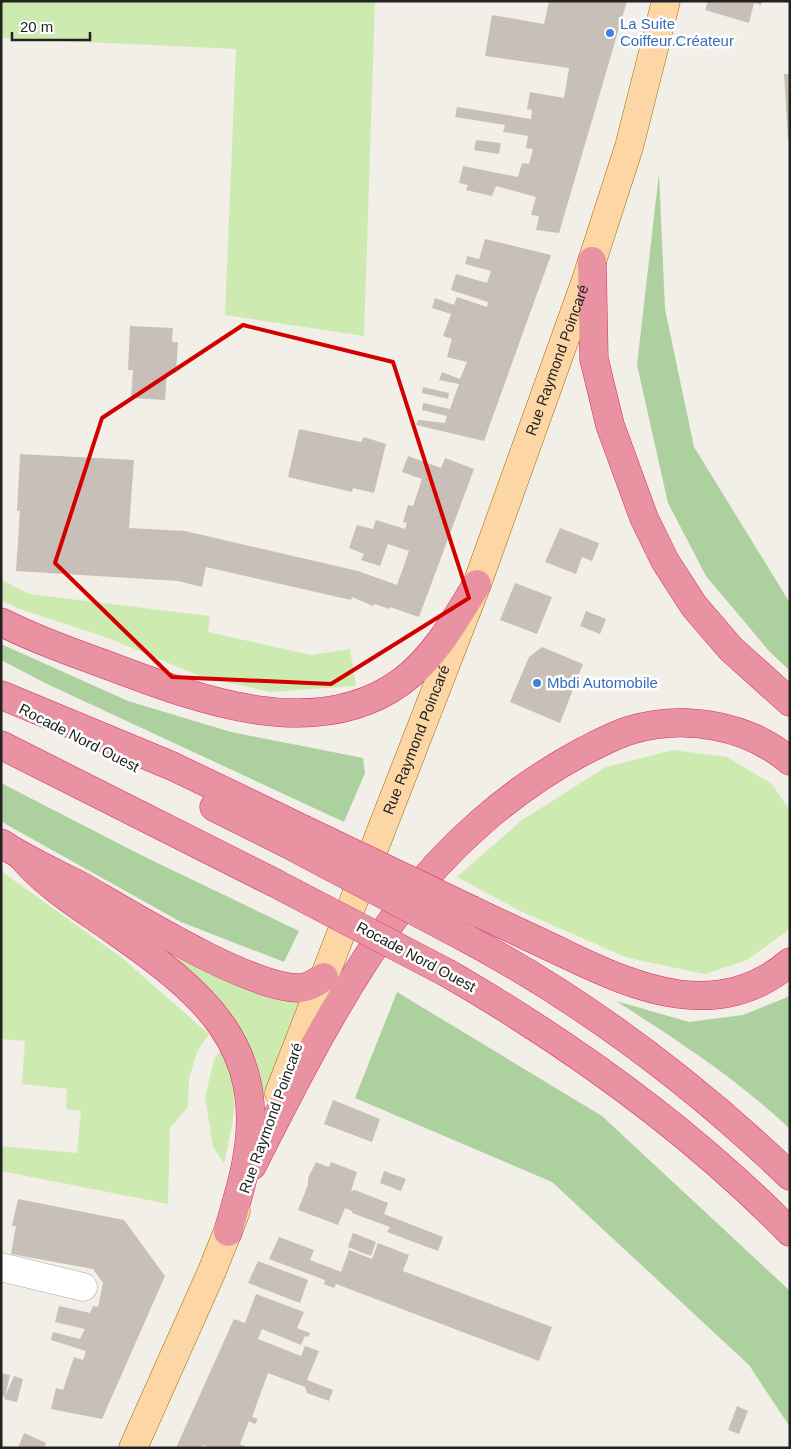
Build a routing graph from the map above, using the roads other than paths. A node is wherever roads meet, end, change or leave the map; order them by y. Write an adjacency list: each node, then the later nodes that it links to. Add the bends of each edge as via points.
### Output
1 (665, 7): 2 (main road, Rue Raymond Poincaré, via 629,147)
2 (592, 261): 3 (main road, Rue Raymond Poincaré); 6 (highway, via 594,359 610,425 644,518 665,562 694,606 732,649)
3 (477, 584): 4 (highway, via 434,650 399,684 368,699 318,712 259,709 188,694 56,646); 13 (main road, Rue Raymond Poincaré)
4 (1, 622)
5 (1, 696): 9 (highway, Rocade Nord Ouest, via 70,735)
6 (790, 702)
7 (1, 745): 16 (highway, Rocade Nord Ouest, bridge, via 273,882 449,974 516,1013 609,1077 714,1160)
8 (790, 761): 14 (highway, via 763,742 730,729 687,724 647,725 613,737 562,763 504,802 438,863 399,911 317,1043)
9 (293, 835): 12 (highway, bridge, via 472,910 646,989 704,996 739,990 774,974); 15 (highway, Rocade Nord Ouest, bridge, via 586,1009 712,1105)
10 (1, 842): 11 (highway)
11 (24, 858): 13 (highway, via 243,972 299,988); 17 (highway, via 42,880 137,946 197,995 217,1017 235,1045 246,1077 250,1128 246,1162)
12 (790, 962)
13 (324, 978): 14 (main road, Rue Raymond Poincaré)
14 (252, 1166): 17 (main road, Rue Raymond Poincaré)
15 (790, 1176)
16 (785, 1230)
17 (228, 1232): 20 (main road, Rue Raymond Poincaré)
18 (1, 1267): 19 (lane)
19 (83, 1288)
20 (133, 1448)

